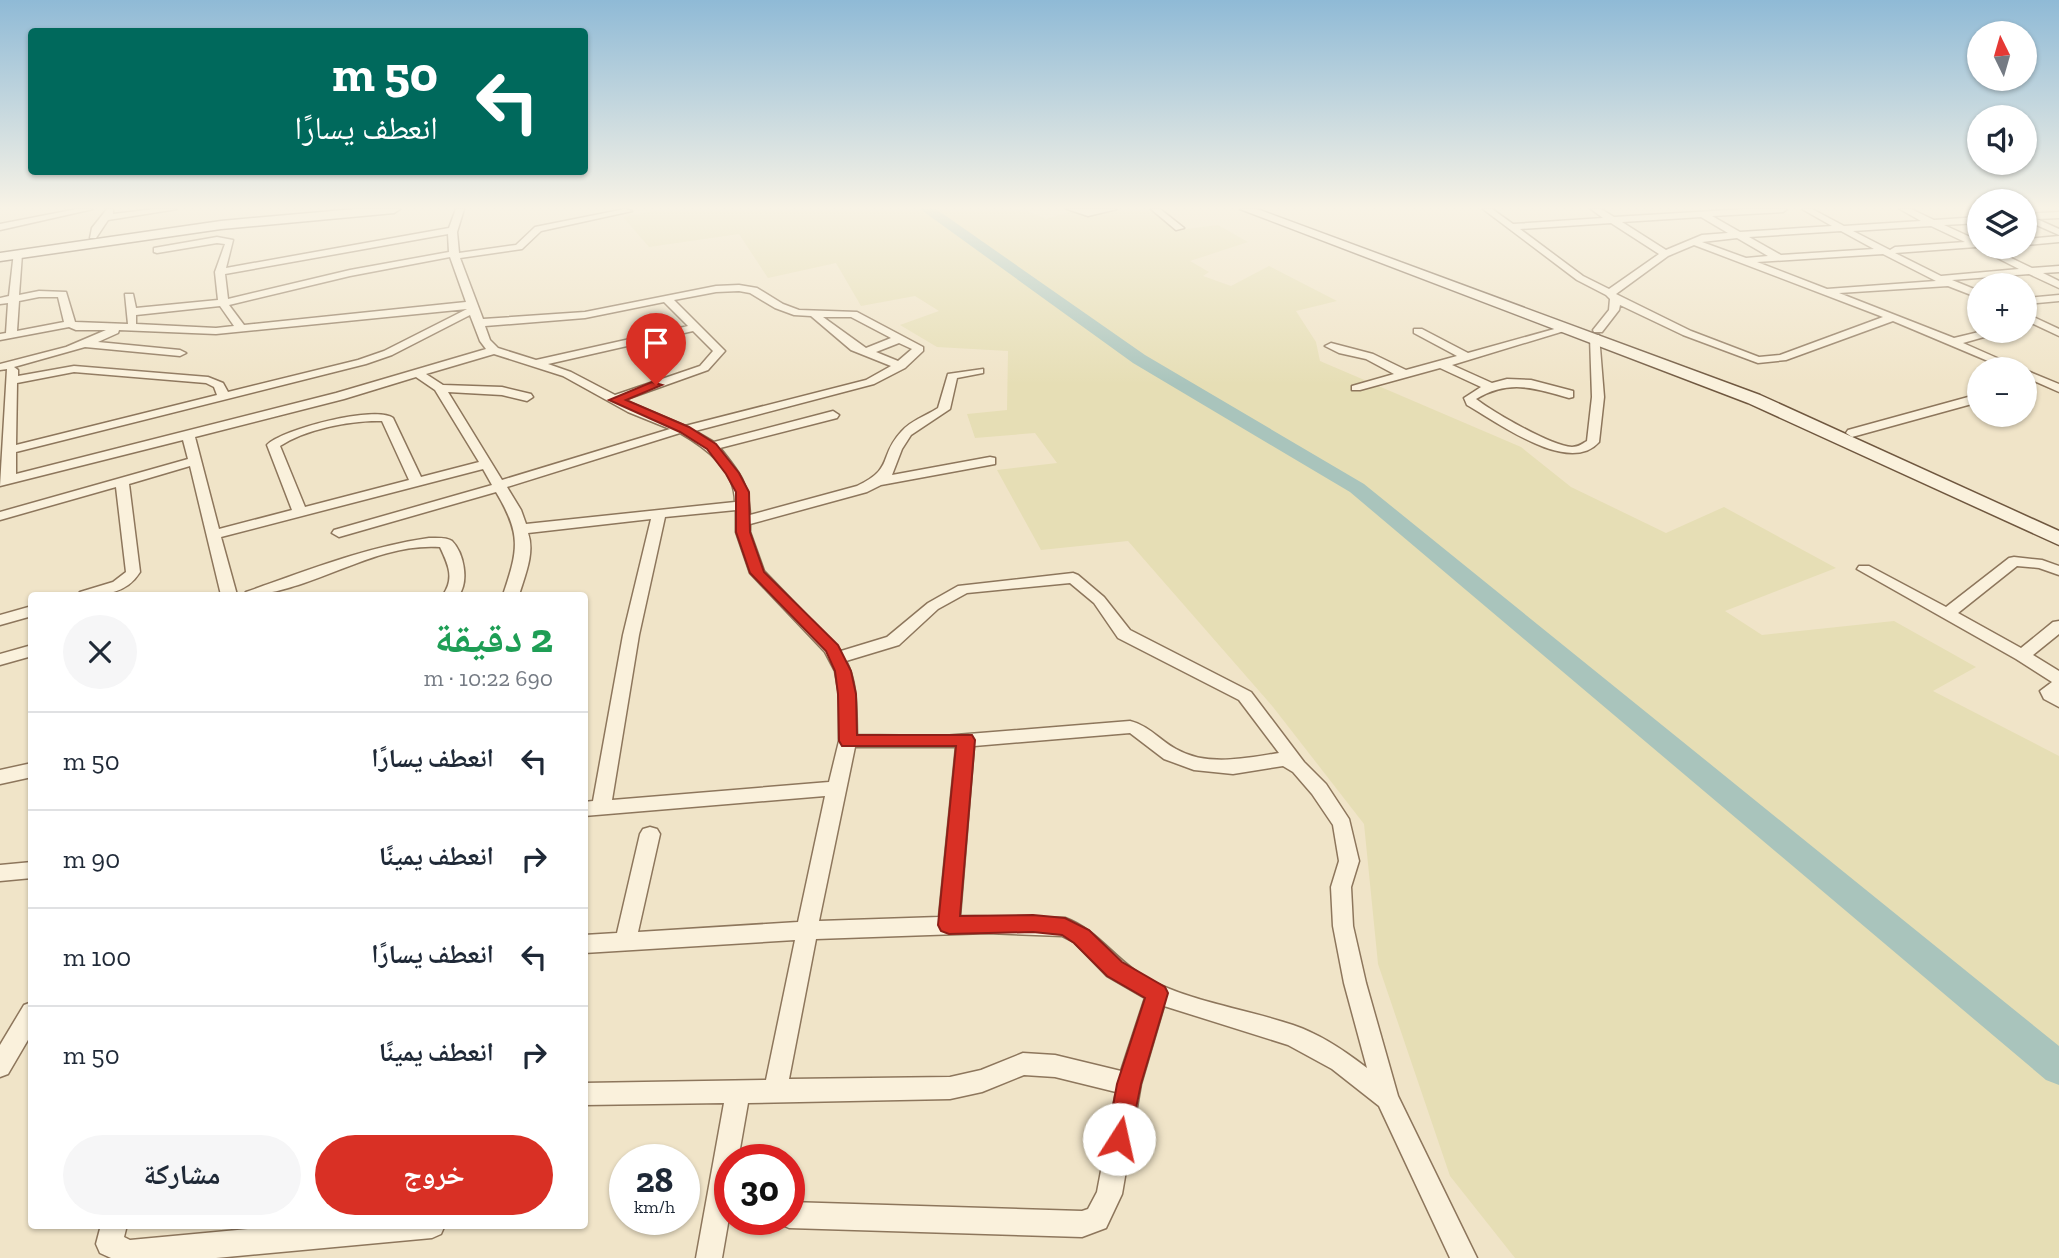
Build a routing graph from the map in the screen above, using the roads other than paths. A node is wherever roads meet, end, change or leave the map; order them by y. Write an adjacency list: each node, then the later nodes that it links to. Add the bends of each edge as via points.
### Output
1 (16, 268): 16 (street)
2 (222, 268): 14 (street)
3 (244, 268): 14 (street)
4 (381, 268): 29 (street)
5 (459, 268): 30 (street)
6 (1405, 268): 39 (street)
7 (1424, 268): 45 (street)
8 (1566, 268): 23 (street)
9 (1648, 268): 23 (street)
10 (1762, 268): 21 (street)
11 (1923, 268): 18 (street)
12 (2023, 268): 15 (street)
13 (2059, 270): 15 (street)
14 (220, 272): 29 (street)
15 (2031, 272): 18 (street); 19 (street)
16 (16, 273): 17 (street); 24 (street)
17 (0, 275)
18 (1948, 281): 20 (street); 21 (street)
19 (2059, 285)
20 (1967, 290)
21 (1825, 291): 33 (street)
22 (129, 296): 31 (street)
23 (1612, 296): 33 (street, via 1699,338 1758,360 1782,358); 45 (street, via 1614,310)
24 (15, 298): 28 (street); 36 (street, via 62,294); 46 (street)
25 (2059, 298): 27 (street)
26 (667, 299): 32 (street, via 739,288 753,290 798,313); 34 (street, via 575,317); 37 (street)
27 (2037, 300)
28 (0, 301)
29 (223, 303): 31 (street); 41 (street)
30 (473, 307): 34 (street); 41 (street); 75 (street, via 388,353)
31 (131, 312): 38 (street)
32 (815, 315): 47 (street, via 853,314); 53 (street)
33 (1893, 317): 49 (street)
34 (478, 323): 52 (street)
35 (2039, 323): 42 (street)
36 (70, 324): 40 (street); 43 (street)
37 (696, 327): 59 (street); 76 (street, via 719,351 712,361 698,371)
38 (133, 328): 40 (street); 41 (street)
39 (1569, 328): 45 (street); 55 (street)
40 (118, 329): 50 (street)
41 (241, 329)
42 (2056, 330)
43 (37, 331): 46 (street); 57 (street)
44 (1418, 331): 55 (street)
45 (1596, 334): 69 (street, via 1598,397 1593,442 1585,449 1566,450 1471,402 1470,398); 80 (street, via 1749,388); 100 (street, via 1754,399)
46 (5, 337)
47 (902, 338): 53 (street); 61 (street, via 919,349)
48 (1967, 338): 49 (street)
49 (1953, 342): 56 (street)
50 (85, 344): 54 (street); 57 (street)
51 (1331, 346): 64 (street, via 1369,356)
52 (494, 350): 59 (street); 63 (street)
53 (866, 352): 61 (street)
54 (180, 353)
55 (1466, 356): 58 (street)
56 (1988, 357)
57 (37, 358): 60 (street)
58 (1439, 363): 64 (street); 69 (street)
59 (535, 364): 76 (street, via 567,374)
60 (6, 365): 66 (street)
61 (901, 366): 79 (street, via 844,390)
62 (979, 371): 89 (street, via 953,376 944,409 908,431 896,445 891,471)
63 (419, 374): 70 (street); 81 (street)
64 (1404, 374): 71 (street)
65 (2037, 378): 67 (street)
66 (12, 380): 75 (street, via 86,369 208,380 219,385); 83 (street)
67 (2041, 380): 68 (street); 72 (street)
68 (2037, 381)
69 (1491, 387): 73 (street, via 1523,380)
70 (440, 388): 74 (street); 86 (street)
71 (1356, 388)
72 (2059, 388)
73 (1569, 394)
74 (527, 397)
75 (224, 398): 83 (street)
76 (615, 400): 79 (street)
77 (1967, 401): 80 (street)
78 (833, 415): 82 (street)
79 (683, 429): 82 (street); 91 (street)
80 (1852, 433): 96 (street)
81 (188, 435): 84 (street); 87 (street)
82 (712, 446): 93 (street, via 743,492)
83 (10, 450): 87 (street)
84 (194, 461): 88 (street); 99 (street)
85 (990, 461): 89 (street)
86 (487, 464): 90 (street); 91 (street)
87 (5, 481)
88 (122, 481): 95 (street); 103 (street, via 133,572 117,586)
89 (881, 481): 93 (street)
90 (417, 482): 92 (street); 92 (street, via 387,418 370,417 290,436 273,445)
91 (500, 486): 97 (street); 98 (street)
92 (300, 512): 99 (street)
93 (744, 513): 94 (street); 114 (street, via 747,551 757,573)
94 (659, 514): 97 (street); 125 (street)
95 (0, 516)
96 (2059, 526)
97 (522, 528): 107 (street, via 522,560)
98 (339, 533)
99 (214, 535): 104 (street)
100 (2059, 539)
101 (1864, 569): 109 (street)
102 (2059, 571): 109 (street, via 2014,561)
103 (96, 592)
104 (228, 592)
105 (260, 592): 106 (street, via 426,541 446,543 460,578)
106 (454, 592)
107 (512, 592)
108 (28, 612): 110 (street)
109 (1947, 614): 113 (street)
110 (0, 620)
111 (2059, 626): 113 (street)
112 (28, 651): 115 (street)
113 (2022, 655): 116 (street)
114 (837, 658): 120 (street, via 847,694); 121 (street, via 893,641 933,606 963,589 1073,578 1099,600 1124,634 1245,696)
115 (0, 660)
116 (2059, 679)
117 (2059, 687): 118 (street, via 2048,691)
118 (2059, 701)
119 (966, 740): 120 (street); 121 (street, via 1130,727 1170,754 1194,763 1233,767 1285,759); 129 (street)
120 (848, 741): 124 (street)
121 (1300, 767): 140 (street, via 1342,824 1349,861 1341,887 1343,926)
122 (28, 771): 123 (street)
123 (0, 777)
124 (837, 788): 125 (street); 130 (street)
125 (593, 808)
126 (650, 834): 131 (street)
127 (28, 870): 128 (street)
128 (0, 873)
129 (949, 925): 130 (street); 133 (street, via 1065,927 1115,969)
130 (807, 930): 131 (street); 138 (street)
131 (625, 942): 132 (street)
132 (588, 944)
133 (1157, 993): 136 (street); 140 (street, via 1294,1036 1340,1061)
134 (28, 1019): 135 (street)
135 (0, 1066)
136 (1129, 1084): 138 (street, via 1055,1066 1023,1064 950,1088); 142 (street, via 1110,1194 1097,1219 1082,1224)
137 (738, 1092): 138 (street); 139 (street); 141 (street)
138 (775, 1092)
139 (588, 1094)
140 (1387, 1098): 147 (street)
141 (732, 1144)
142 (805, 1215)
143 (113, 1229): 144 (street, via 109,1244 130,1253)
144 (345, 1229)
145 (716, 1235): 146 (street)
146 (709, 1258)
147 (1464, 1258)

